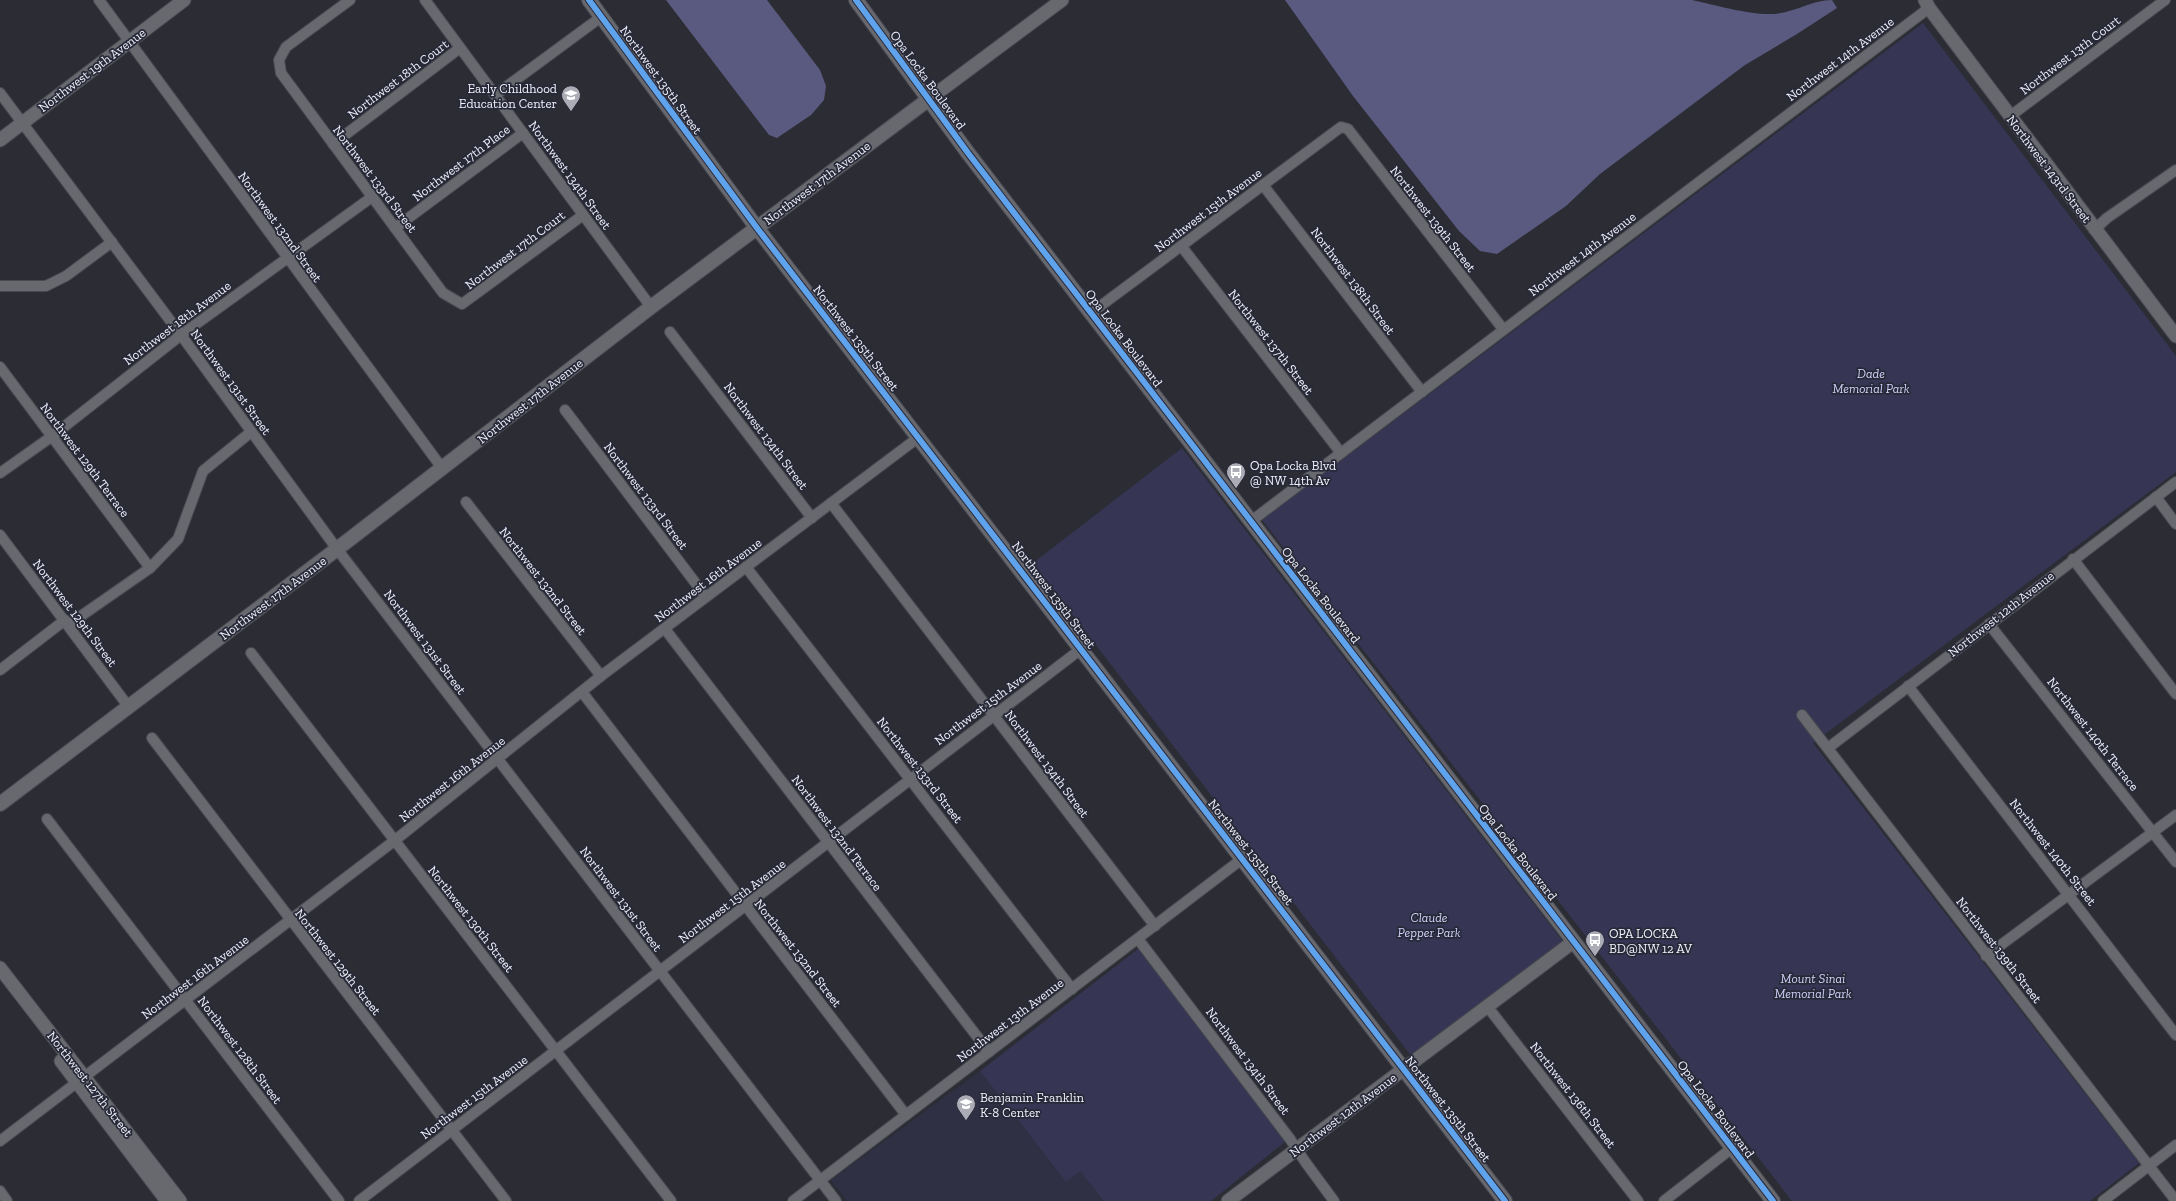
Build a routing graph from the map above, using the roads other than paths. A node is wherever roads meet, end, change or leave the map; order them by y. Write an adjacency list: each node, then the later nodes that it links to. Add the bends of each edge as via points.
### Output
1 (99, 0): 11 (street, Northwest 132nd Street)
2 (184, 0): 11 (street, Northwest 19th Avenue)
3 (350, 0): 21 (street, Northwest 133rd Street, via 286,47 279,60 281,73)
4 (425, 0): 12 (street, Northwest 134th Street)
5 (589, 0): 10 (main road, Northwest 135th Street)
6 (856, 0): 15 (main road, Opa Locka Boulevard)
7 (1062, 0): 15 (street, Northwest 17th Avenue)
8 (2165, 0): 16 (street, Northwest 13th Court)
9 (1927, 4): 16 (street, Northwest 143rd Street); 36 (street, Northwest 14th Avenue)
10 (601, 17): 14 (street); 27 (main road, Northwest 135th Street)
11 (130, 42): 17 (street, Northwest 19th Avenue); 31 (street, Northwest 132nd Street)
12 (460, 48): 14 (street, Northwest 134th Street); 21 (street, Northwest 18th Court)
13 (0, 93): 17 (street, Northwest 131st Street)
14 (495, 95): 19 (street, Northwest 134th Street)
15 (929, 99): 27 (main road, Northwest 17th Avenue); 35 (main road, Opa Locka Boulevard)
16 (2009, 117): 28 (street, Northwest 143rd Street)
17 (22, 123): 20 (street, Northwest 19th Avenue); 29 (street, Northwest 131st Street)
18 (1341, 127): 23 (street, Northwest 15th Avenue); 36 (street, Northwest 139th Street, via 1348,129)
19 (523, 133): 25 (street, Northwest 134th Street); 26 (street, Northwest 17th Place)
20 (0, 140)
21 (333, 144): 24 (street, Northwest 133rd Street)
22 (2176, 170): 28 (street, via 2107,218)
23 (1263, 185): 30 (street, Northwest 15th Avenue); 41 (street, Northwest 138th Street)
24 (372, 197): 26 (street, Northwest 133rd Street); 31 (street, Northwest 18th Avenue)
25 (583, 215): 33 (street, Northwest 17th Court); 34 (street, Northwest 134th Street)
26 (396, 228): 33 (street, Northwest 133rd Street, via 443,293)
27 (757, 228): 34 (main road, Northwest 17th Avenue); 45 (main road, Northwest 135th Street)
28 (2094, 230): 39 (street, Northwest 143rd Street)
29 (112, 242): 32 (street, via 66,276 46,286); 38 (street, Northwest 131st Street)
30 (1182, 246): 35 (street, Northwest 15th Avenue); 46 (street, Northwest 137th Street)
31 (286, 258): 38 (street, Northwest 18th Avenue); 47 (street, Northwest 132nd Street)
32 (0, 286)
33 (462, 304)
34 (651, 307): 47 (main road, Northwest 17th Avenue)
35 (1091, 313): 54 (main road, Opa Locka Boulevard)
36 (1503, 329): 41 (street, Northwest 14th Avenue)
37 (670, 332): 53 (street, Northwest 134th Street)
38 (181, 335): 43 (street, Northwest 131st Street); 44 (street, Northwest 18th Avenue)
39 (2176, 336)
40 (0, 367): 44 (street, Northwest 129th Terrace)
41 (1422, 392): 46 (street, Northwest 14th Avenue)
42 (565, 410): 61 (street, Northwest 133rd Street)
43 (251, 432): 57 (street, Northwest 131st Street); 60 (street, via 203,471 178,539)
44 (51, 437): 48 (street, Northwest 18th Avenue); 60 (street, Northwest 129th Terrace)
45 (919, 437): 52 (street, Northwest 16th Avenue); 65 (main road, Northwest 135th Street)
46 (1341, 453): 54 (street, Northwest 14th Avenue)
47 (442, 468): 57 (main road, Northwest 17th Avenue)
48 (0, 473)
49 (2176, 482): 50 (street, Northwest 12th Avenue)
50 (2156, 497): 55 (street); 58 (street, Northwest 12th Avenue)
51 (466, 502): 68 (street, Northwest 132nd Street)
52 (831, 503): 53 (street, Northwest 16th Avenue); 74 (street, Northwest 134th Street)
53 (812, 518): 59 (street, Northwest 16th Avenue)
54 (1250, 522): 92 (main road, Opa Locka Boulevard)
55 (2176, 524)
56 (0, 536): 62 (street, Northwest 129th Street)
57 (337, 549): 72 (main road, Northwest 17th Avenue); 77 (street, Northwest 131st Street)
58 (2073, 559): 63 (street, Northwest 12th Avenue); 71 (street)
59 (746, 567): 61 (street, Northwest 16th Avenue); 78 (street, Northwest 133rd Street)
60 (150, 568): 62 (street)
61 (706, 598): 64 (street, Northwest 16th Avenue)
62 (67, 622): 67 (street); 72 (street, Northwest 129th Street)
63 (1989, 624): 69 (street, Northwest 12th Avenue); 82 (street, Northwest 140th Terrace)
64 (665, 629): 68 (street, Northwest 16th Avenue); 84 (street, Northwest 132nd Terrace)
65 (1081, 649): 74 (street, Northwest 15th Avenue); 85 (main road, Northwest 135th Street)
66 (251, 653): 83 (street, Northwest 130th Street)
67 (0, 670)
68 (600, 676): 70 (street, Northwest 16th Avenue)
69 (1908, 686): 76 (street, Northwest 12th Avenue); 87 (street, Northwest 140th Street)
70 (582, 692): 77 (street, Northwest 16th Avenue); 88 (street, Northwest 132nd Street)
71 (2176, 694)
72 (128, 706): 79 (main road, Northwest 17th Avenue)
73 (1802, 715): 76 (street, Northwest 139th Street)
74 (994, 716): 78 (street, Northwest 15th Avenue); 90 (street, Northwest 134th Street)
75 (152, 738): 89 (street, Northwest 129th Street)
76 (1828, 748): 93 (street, Northwest 139th Street)
77 (498, 760): 83 (street, Northwest 16th Avenue); 95 (street, Northwest 131st Street)
78 (910, 779): 84 (street, Northwest 15th Avenue); 97 (street, Northwest 133rd Street)
79 (0, 804)
80 (2176, 815): 82 (street)
81 (47, 819): 98 (street, Northwest 128th Street)
82 (2153, 832): 86 (street, Northwest 140th Terrace); 87 (street)
83 (394, 841): 89 (street, Northwest 16th Avenue); 101 (street, Northwest 130th Street)
84 (829, 843): 88 (street, Northwest 15th Avenue); 102 (street, Northwest 132nd Terrace)
85 (1242, 859): 90 (street, Northwest 13th Avenue); 103 (main road, Northwest 135th Street)
86 (2176, 862)
87 (2070, 894): 93 (street); 100 (street, Northwest 140th Street)
88 (746, 907): 95 (street, Northwest 15th Avenue); 105 (street, Northwest 132nd Street)
89 (290, 921): 98 (street, Northwest 16th Avenue); 106 (street, Northwest 129th Street)
90 (1155, 926): 91 (street, Northwest 13th Avenue)
91 (1138, 939): 97 (street, Northwest 13th Avenue); 110 (street, Northwest 134th Street)
92 (1573, 942): 99 (street, Northwest 12th Avenue); 109 (main road, Opa Locka Boulevard)
93 (1986, 956): 111 (street, Northwest 139th Street)
94 (0, 968): 104 (street, Northwest 127th Street)
95 (660, 971): 101 (street, Northwest 15th Avenue); 112 (street, Northwest 131st Street)
96 (0, 982): 104 (street, Northwest 127th Street)
97 (1072, 989): 102 (street, Northwest 13th Avenue)
98 (186, 1001): 104 (street, Northwest 16th Avenue); 117 (street, Northwest 128th Street)
99 (1487, 1006): 103 (street, Northwest 12th Avenue); 126 (street, Northwest 136th Street)
100 (2176, 1035)
101 (556, 1050): 106 (street, Northwest 15th Avenue); 120 (street, Northwest 130th Street)
102 (989, 1052): 105 (street, Northwest 13th Avenue)
103 (1404, 1070): 110 (street, Northwest 12th Avenue); 125 (main road, Northwest 135th Street)
104 (81, 1080): 107 (street, Northwest 16th Avenue); 115 (street, Northwest 127th Street); 116 (street, Northwest 127th Street)
105 (906, 1115): 112 (street, Northwest 13th Avenue)
106 (451, 1130): 118 (street, Northwest 15th Avenue); 119 (street, Northwest 129th Street)
107 (0, 1141)
108 (2176, 1145): 111 (street)
109 (1732, 1148): 127 (street); 128 (main road, Opa Locka Boulevard)
110 (1297, 1149): 123 (street, Northwest 12th Avenue); 124 (street, Northwest 134th Street)
111 (2150, 1166): 129 (street); 130 (street, Northwest 139th Street)
112 (820, 1181): 121 (street, Northwest 13th Avenue); 122 (street, Northwest 131st Street)
113 (0, 1191): 114 (street)
114 (8, 1201)
115 (167, 1201)
116 (180, 1201)
117 (339, 1201)
118 (359, 1201)
119 (506, 1201)
120 (670, 1201)
121 (793, 1201)
122 (836, 1201)
123 (1228, 1201)
124 (1334, 1201)
125 (1505, 1201)
126 (1638, 1201)
127 (1664, 1201)
128 (1773, 1201)
129 (2103, 1201)
130 (2176, 1201)

